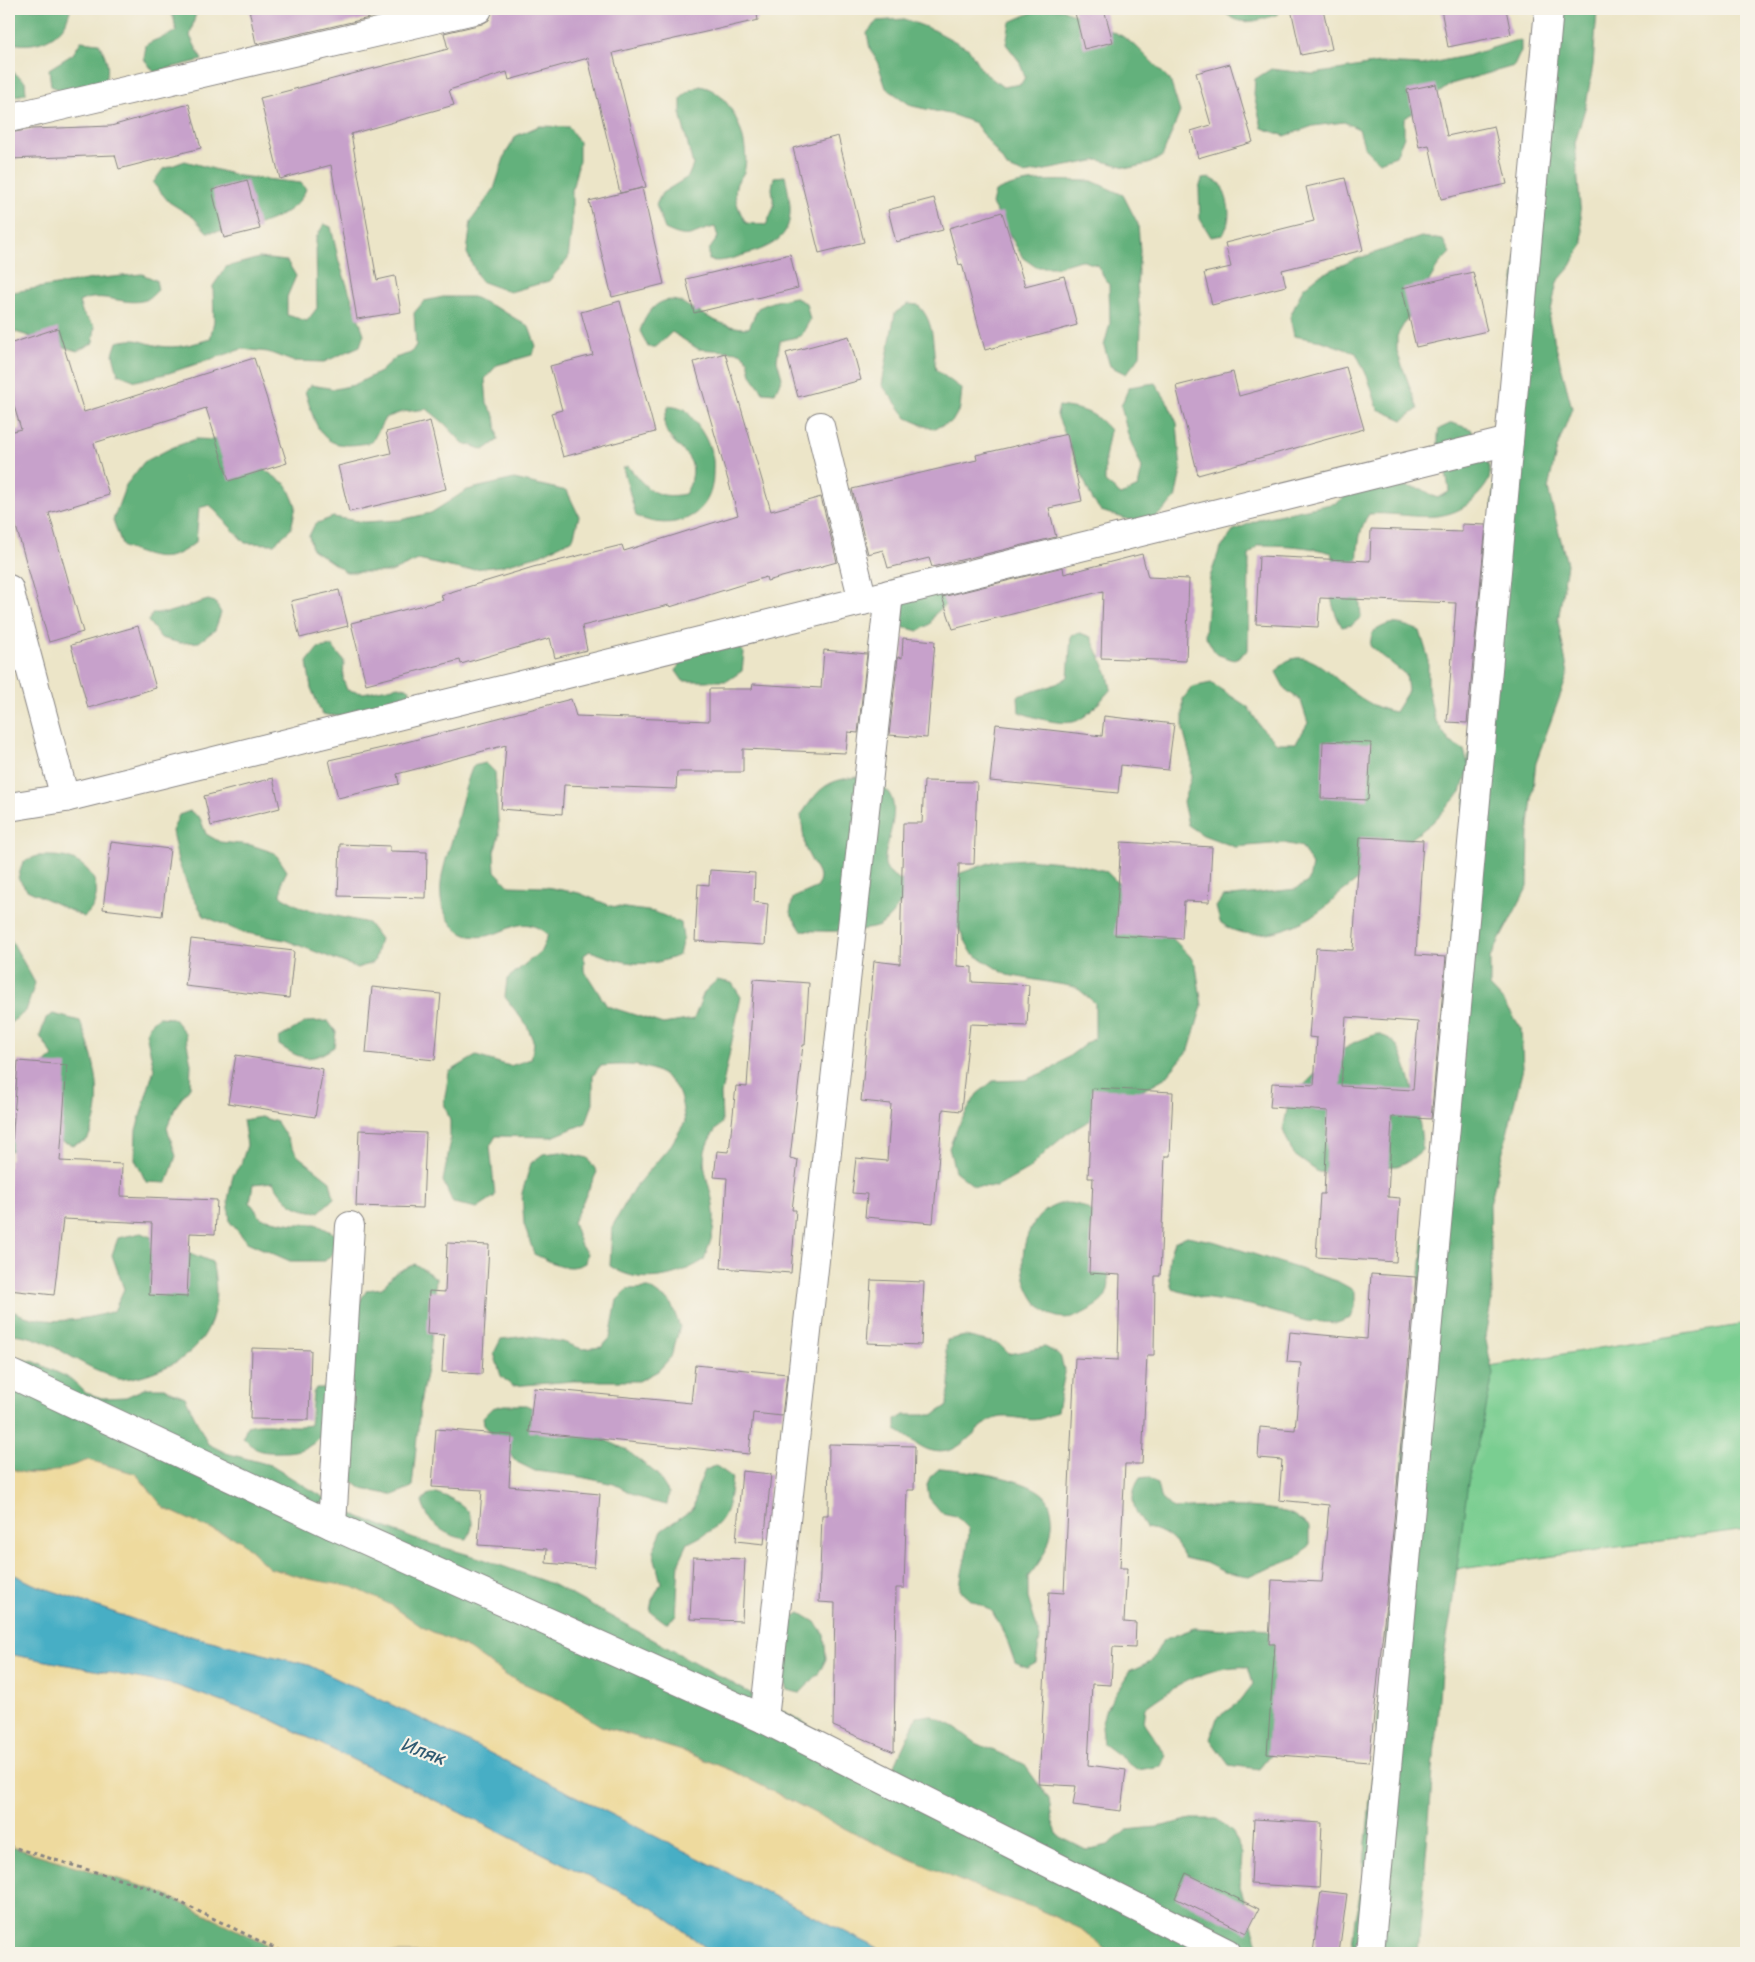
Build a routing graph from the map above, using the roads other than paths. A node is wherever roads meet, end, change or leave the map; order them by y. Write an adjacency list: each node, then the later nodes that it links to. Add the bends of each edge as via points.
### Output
1 (478, 9): 3 (lane)
2 (1549, 9): 5 (lane)
3 (9, 118)
4 (820, 426): 8 (lane)
5 (1509, 442): 7 (lane); 16 (lane)
6 (9, 589): 9 (lane)
7 (889, 594): 8 (lane); 14 (lane)
8 (863, 601): 9 (lane)
9 (65, 798): 10 (lane)
10 (9, 807)
11 (350, 1226): 13 (lane)
12 (9, 1373): 13 (lane)
13 (332, 1525): 14 (lane)
14 (764, 1719): 15 (lane)
15 (1227, 1953)
16 (1370, 1953)

